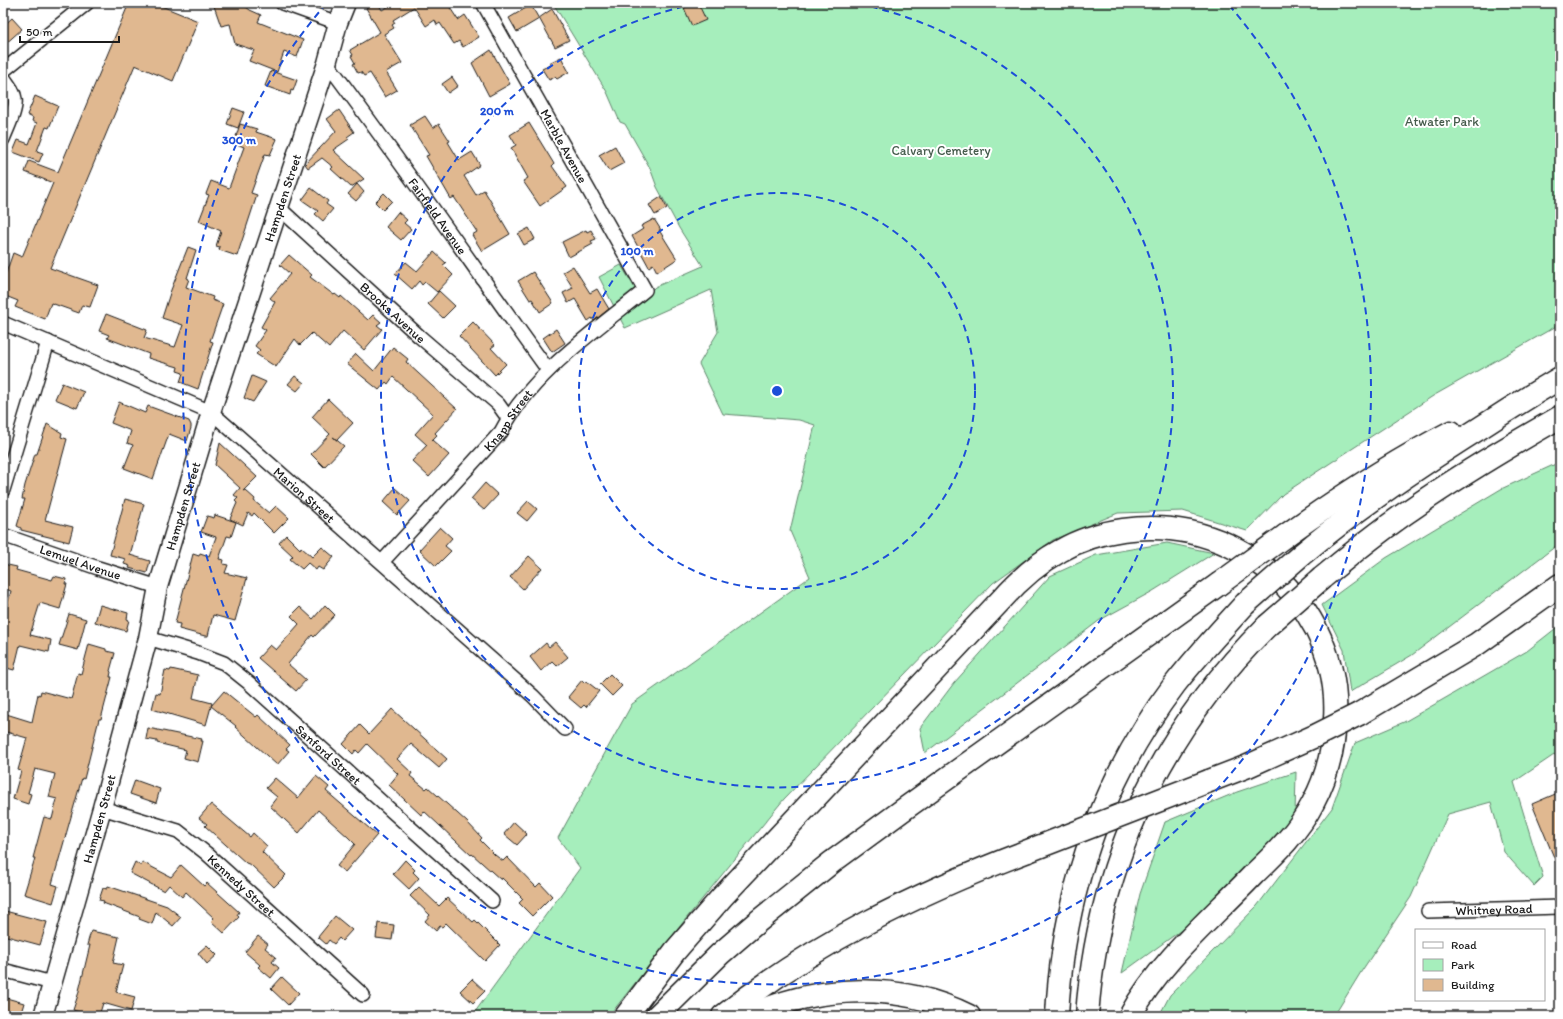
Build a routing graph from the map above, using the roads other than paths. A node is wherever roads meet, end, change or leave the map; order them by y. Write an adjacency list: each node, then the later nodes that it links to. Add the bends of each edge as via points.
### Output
1 (86, 3): 7 (street)
2 (282, 3): 5 (street)
3 (346, 3): 5 (main road, Hampden Street)
4 (483, 3): 11 (street, Marble Avenue)
5 (338, 23): 6 (main road, Hampden Street)
6 (327, 63): 10 (main road, Hampden Street); 14 (street, Fairfield Avenue, via 399,159)
7 (3, 71)
8 (3, 77): 9 (street, via 16,100)
9 (3, 139)
10 (278, 207): 16 (main road, Hampden Street); 18 (street, Brooks Avenue, via 419,336 498,404)
11 (645, 290): 14 (street, Knapp Street)
12 (3, 323): 13 (street, Marion Street)
13 (48, 342): 16 (street, Marion Street); 19 (street)
14 (548, 370): 18 (street, Knapp Street)
15 (1555, 381): 35 (highway, bridge, via 1419,448 1336,500 1285,536 832,862 726,949); 39 (highway, bridge, via 1448,448 1348,517 1245,604 1205,647 1161,704 1126,761 1103,808 1085,854 1072,904 1063,953)
16 (211, 412): 21 (street, Marion Street); 23 (main road, Hampden Street)
17 (1560, 417): 40 (highway, bridge, via 1496,454 1386,527 1267,626 1235,659 1195,710 1166,755 1144,796 1121,850 1104,908 1094,955)
18 (508, 418): 21 (street, Knapp Street, via 501,432)
19 (3, 490)
20 (3, 535): 23 (street, Lemuel Avenue)
21 (382, 562): 25 (street, Marion Street, via 533,696)
22 (1560, 585): 36 (highway, bridge, via 1476,644 1360,714 1248,766 973,872 926,893 847,933 786,970)
23 (158, 587): 24 (main road, Hampden Street)
24 (148, 638): 26 (main road, Hampden Street); 27 (street, Sanford Street, via 224,663)
25 (565, 729)
26 (102, 808): 31 (main road, Hampden Street); 32 (street, Kennedy Street, via 178,831)
27 (492, 901)
28 (1560, 907): 29 (street, Whitney Road)
29 (1428, 910)
30 (3, 970): 31 (street)
31 (52, 982): 33 (main road, Hampden Street)
32 (362, 995)
33 (43, 1016)
34 (626, 1016): 41 (highway, via 675,951 726,892 1028,573 1060,550 1086,539 1121,530 1170,529 1205,536 1240,550 1268,569 1294,594 1320,637 1328,660 1335,702 1334,736 1325,777 1313,804 1300,824 1275,854 1164,966)
35 (657, 1016)
36 (723, 1016)
37 (750, 1016): 38 (highway, via 802,998 865,991 920,998)
38 (969, 1016)
39 (1057, 1016)
40 (1087, 1016)
41 (1130, 1016)

